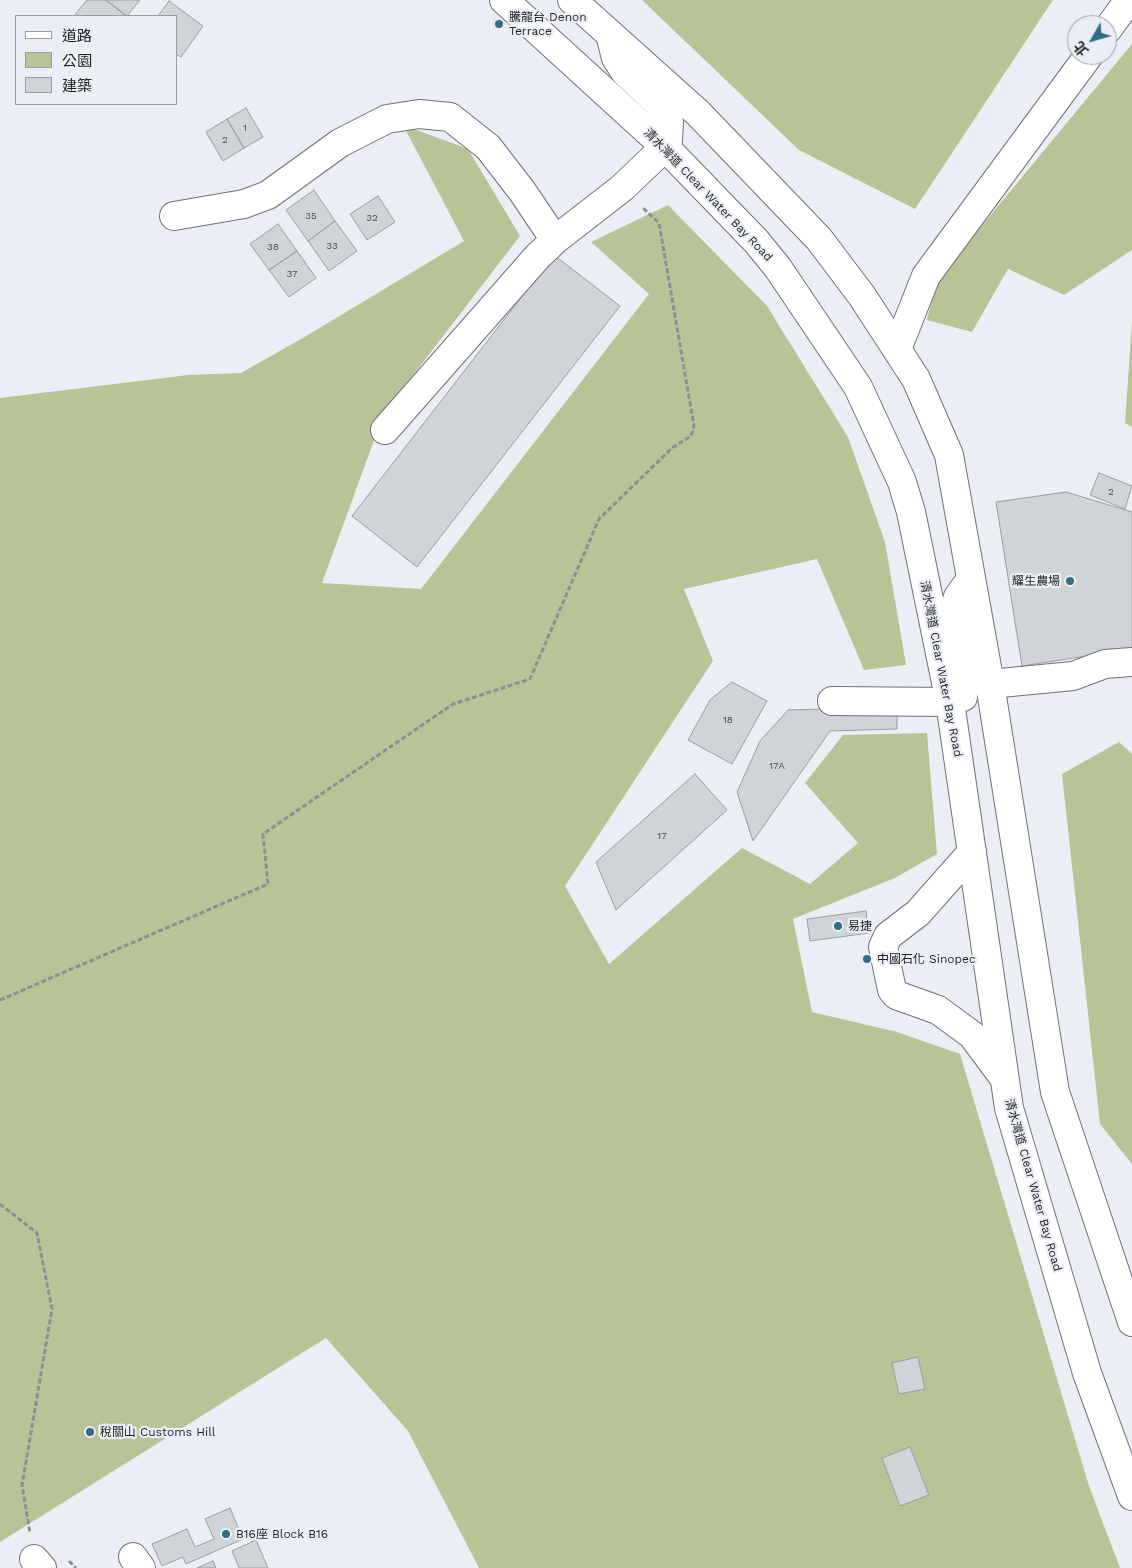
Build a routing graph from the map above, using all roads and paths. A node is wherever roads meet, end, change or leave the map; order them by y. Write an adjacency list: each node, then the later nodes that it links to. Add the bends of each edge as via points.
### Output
1 (504, 0): 7 (main road, 清水灣道 Clear Water Bay Road)
2 (572, 0): 5 (main road)
3 (1129, 0): 4 (main road)
4 (1117, 16)
5 (610, 34): 7 (main road, via 616,58 625,72 658,103 669,121); 11 (main road, via 698,113 819,239)
6 (1082, 65): 11 (main road, via 926,276)
7 (665, 148): 8 (main road); 17 (main road, 清水灣道 Clear Water Bay Road, via 778,268 858,388 902,482 911,512)
8 (622, 188): 10 (main road); 19 (path, via 659,223 694,426 691,436 672,448 599,519 530,679 453,704 264,834 268,884)
9 (174, 216): 10 (main road, via 244,204 268,195 340,143 387,119 419,114 450,117 488,147)
10 (555, 240): 12 (main road)
11 (897, 349): 13 (main road, via 916,379 949,455)
12 (385, 430)
13 (971, 579): 15 (main road); 17 (main road, via 958,597 951,619 966,689 963,697)
14 (1132, 662): 15 (main road, via 1105,664 1073,676)
15 (990, 684): 22 (main road, via 1055,1092)
16 (832, 701): 17 (main road)
17 (950, 702): 18 (main road, 清水灣道 Clear Water Bay Road)
18 (972, 852): 20 (main road, 清水灣道 Clear Water Bay Road); 20 (main road, via 918,913 888,936 883,947 892,990 896,995 938,1010 972,1035)
19 (0, 1000)
20 (1004, 1078): 23 (main road, 清水灣道 Clear Water Bay Road, via 1009,1108 1086,1373)
21 (0, 1204): 24 (path, via 37,1233 52,1310 22,1485)
22 (1132, 1322)
23 (1132, 1496)
24 (38, 1563)

